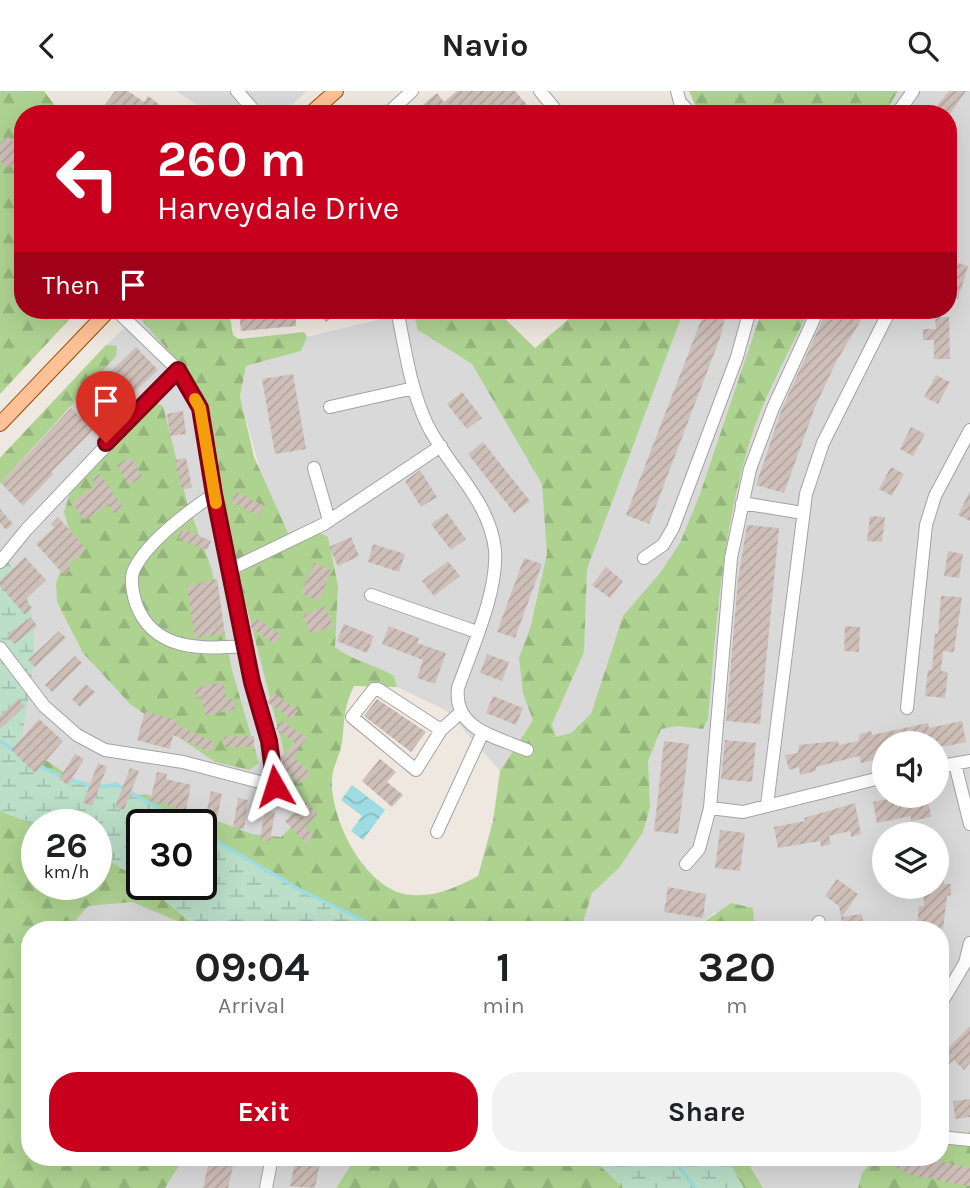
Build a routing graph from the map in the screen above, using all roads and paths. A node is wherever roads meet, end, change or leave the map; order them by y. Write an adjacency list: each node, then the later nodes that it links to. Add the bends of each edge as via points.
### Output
1 (237, 91): 5 (street)
2 (336, 91): 6 (main road)
3 (412, 91): 7 (street)
4 (540, 91): 8 (street)
5 (249, 105)
6 (320, 105)
7 (397, 105)
8 (552, 105)
9 (100, 319): 18 (main road)
10 (125, 319): 15 (street)
11 (399, 319): 16 (street)
12 (748, 319): 26 (street, via 673,528 663,545)
13 (814, 319): 23 (street, via 773,408)
14 (885, 319): 24 (street, via 823,443)
15 (178, 370): 22 (street, via 200,408); 27 (street)
16 (414, 388): 17 (street); 20 (street)
17 (330, 407)
18 (0, 424)
19 (970, 430): 33 (street, via 934,496 926,525)
20 (441, 446): 25 (street); 30 (street, via 482,508 493,536 493,581)
21 (314, 468): 25 (street)
22 (214, 494): 28 (street); 31 (street, via 148,551 133,573 132,592 157,636 200,650)
23 (742, 503): 24 (street); 43 (street, via 731,558)
24 (803, 513): 42 (street)
25 (329, 520): 28 (street)
26 (644, 558)
27 (0, 562)
28 (231, 569): 31 (street)
29 (371, 595): 30 (street)
30 (477, 632): 34 (street, via 458,688)
31 (245, 646): 32 (street, via 271,753 275,782 271,787 183,762 105,750 76,735 44,706)
32 (0, 648)
33 (906, 708)
34 (460, 713): 35 (street); 36 (street)
35 (441, 730): 35 (street, via 416,770 352,717 378,689)
36 (483, 731): 37 (street); 45 (street)
37 (527, 750)
38 (970, 761): 39 (street)
39 (955, 764): 40 (street); 44 (street)
40 (949, 765)
41 (872, 780): 42 (street)
42 (768, 805): 43 (street, via 743,812)
43 (710, 808): 46 (street, via 699,849)
44 (970, 824)
45 (437, 832)
46 (686, 864)
47 (970, 943): 48 (street, via 965,963)
48 (949, 990)
49 (949, 1138): 50 (street)
50 (970, 1140)
51 (270, 1166): 52 (street)
52 (266, 1188)

